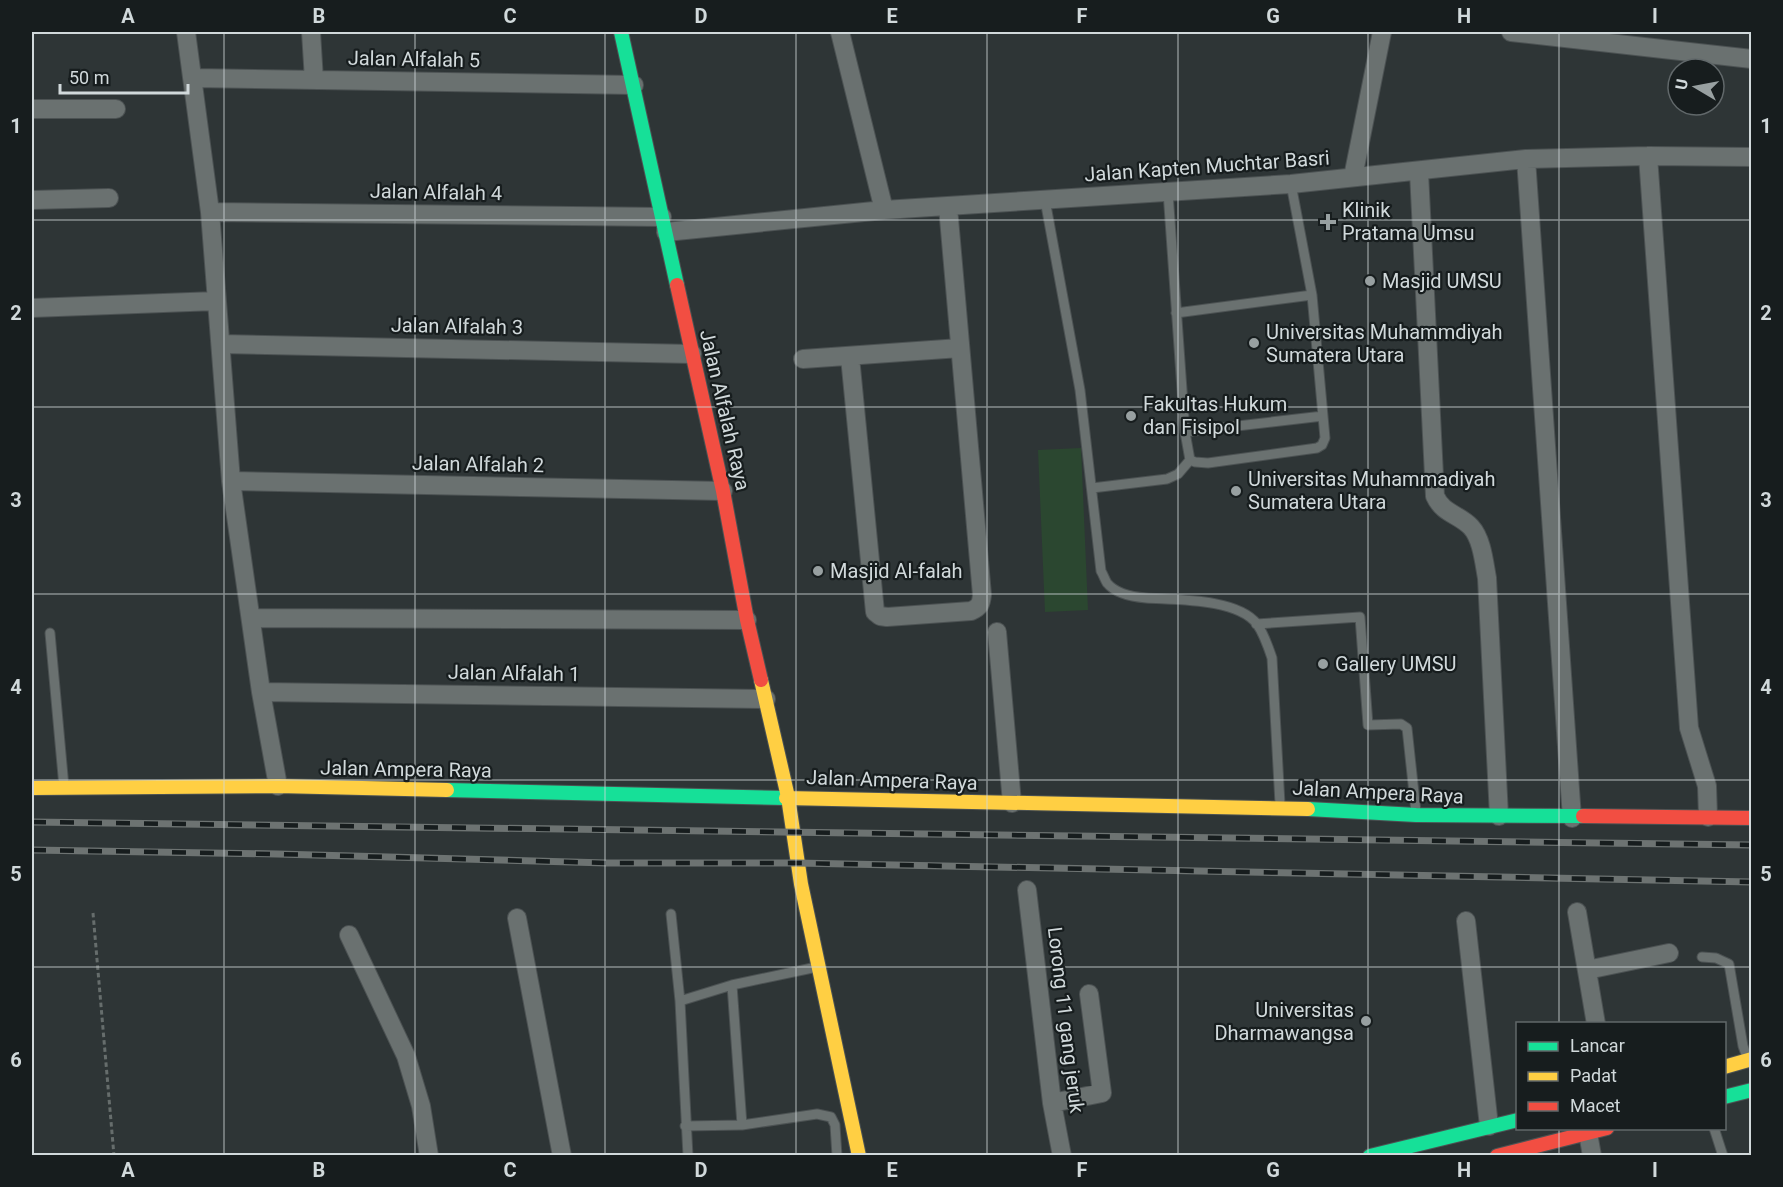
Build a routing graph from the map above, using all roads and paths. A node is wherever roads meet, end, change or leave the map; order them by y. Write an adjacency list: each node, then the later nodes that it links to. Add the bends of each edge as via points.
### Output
1 (186, 32): 8 (street)
2 (311, 32): 9 (street)
3 (621, 32): 10 (street, Jalan Alfalah Raya)
4 (840, 32): 24 (street)
5 (1382, 32): 17 (street)
6 (1511, 32): 7 (street)
7 (1752, 59)
8 (194, 78): 9 (street, Jalan Alfalah 5); 25 (street)
9 (314, 80): 10 (street, Jalan Alfalah 5)
10 (634, 85): 26 (street, Jalan Alfalah Raya)
11 (32, 109): 12 (street)
12 (116, 109)
13 (1648, 156): 14 (street, Jalan Kapten Muchtar Basri); 15 (street, Jalan Kapten Muchtar Basri); 57 (street, via 1689,728 1707,786)
14 (1752, 157)
15 (1526, 159): 16 (street, Jalan Kapten Muchtar Basri); 58 (street)
16 (1419, 172): 17 (street, Jalan Kapten Muchtar Basri); 56 (street, via 1435,496 1439,505 1472,528 1487,578)
17 (1353, 177): 18 (street, Jalan Kapten Muchtar Basri)
18 (1291, 184): 19 (street, Jalan Kapten Muchtar Basri); 27 (lane)
19 (1168, 192): 22 (street, Jalan Kapten Muchtar Basri); 30 (lane)
20 (109, 198): 21 (street)
21 (32, 200)
22 (1045, 200): 23 (street, Jalan Kapten Muchtar Basri); 40 (lane, via 1080,390)
23 (948, 207): 24 (street, Jalan Kapten Muchtar Basri); 32 (street)
24 (884, 210): 26 (street, Jalan Kapten Muchtar Basri)
25 (210, 212): 26 (street, Jalan Alfalah 4); 28 (street)
26 (664, 224): 33 (street, Jalan Alfalah Raya)
27 (1312, 295): 30 (lane); 36 (lane)
28 (216, 301): 29 (street); 31 (street)
29 (32, 308)
30 (1176, 313): 37 (lane)
31 (220, 344): 33 (street, Jalan Alfalah 3); 39 (street)
32 (960, 348): 34 (street); 34 (street, via 981,604 971,610 887,617 875,612)
33 (692, 354): 41 (street, Jalan Alfalah Raya)
34 (850, 357): 35 (street)
35 (803, 359)
36 (1323, 416): 37 (lane); 38 (lane, via 1325,438 1317,448 1208,463)
37 (1185, 432): 38 (lane)
38 (1190, 460): 40 (lane, via 1178,474 1167,479)
39 (231, 481): 41 (street, Jalan Alfalah 2); 42 (street)
40 (1092, 488): 44 (lane, via 1101,571 1107,584 1133,597 1201,600 1241,612)
41 (723, 491): 43 (street, Jalan Alfalah Raya)
42 (251, 618): 43 (street); 47 (street)
43 (747, 620): 48 (street, Jalan Alfalah Raya)
44 (1256, 624): 54 (lane, via 1272,658); 55 (lane, via 1360,617 1368,725 1401,723 1407,728)
45 (997, 632): 53 (street)
46 (50, 633): 51 (lane)
47 (261, 692): 48 (street, Jalan Alfalah 1); 49 (street)
48 (766, 699): 52 (street, Jalan Alfalah Raya)
49 (278, 786): 51 (street, Jalan Ampera Raya); 52 (street, Jalan Ampera Raya)
50 (32, 788): 51 (street, Jalan Ampera Raya)
51 (64, 789)
52 (788, 797): 53 (street, Jalan Ampera Raya); 69 (street, Jalan Alfalah Raya)
53 (1012, 803): 54 (street, Jalan Ampera Raya)
54 (1280, 807): 55 (street, Jalan Ampera Raya)
55 (1416, 815): 56 (street, Jalan Ampera Raya)
56 (1500, 816): 58 (street, Jalan Ampera Raya)
57 (1708, 817): 58 (street, Jalan Ampera Raya); 59 (street, Jalan Ampera Raya)
58 (1572, 818)
59 (1752, 818)
60 (1027, 890): 79 (street, Lorong 11 gang jeruk)
61 (1577, 912): 70 (street)
62 (93, 913): 87 (path)
63 (671, 914): 73 (lane)
64 (517, 918): 89 (street)
65 (1466, 921): 83 (street)
66 (349, 935): 88 (street, via 406,1056 422,1106)
67 (1670, 953): 70 (street)
68 (1702, 957): 75 (lane, via 1729,964 1743,1046)
69 (819, 967): 71 (lane); 92 (street, Jalan Alfalah Raya)
70 (1587, 970): 74 (street)
71 (732, 985): 73 (lane); 81 (lane)
72 (1089, 994): 79 (street, via 1102,1094)
73 (680, 1000): 82 (lane)
74 (1596, 1022)
75 (1750, 1059): 76 (street)
76 (1726, 1067)
77 (1752, 1090): 78 (street)
78 (1726, 1097)
79 (1053, 1103): 93 (street, Lorong 11 gang jeruk)
80 (1516, 1120): 83 (street)
81 (742, 1125): 82 (lane); 91 (lane, via 817,1114 831,1117)
82 (685, 1126): 90 (lane)
83 (1490, 1126): 94 (street)
84 (1599, 1130): 86 (street)
85 (1715, 1130): 97 (lane)
86 (1588, 1133): 95 (street); 96 (street)
87 (114, 1155)
88 (429, 1155)
89 (562, 1155)
90 (688, 1155)
91 (837, 1155)
92 (859, 1155)
93 (1062, 1155)
94 (1373, 1155)
95 (1497, 1155)
96 (1592, 1155)
97 (1723, 1155)

